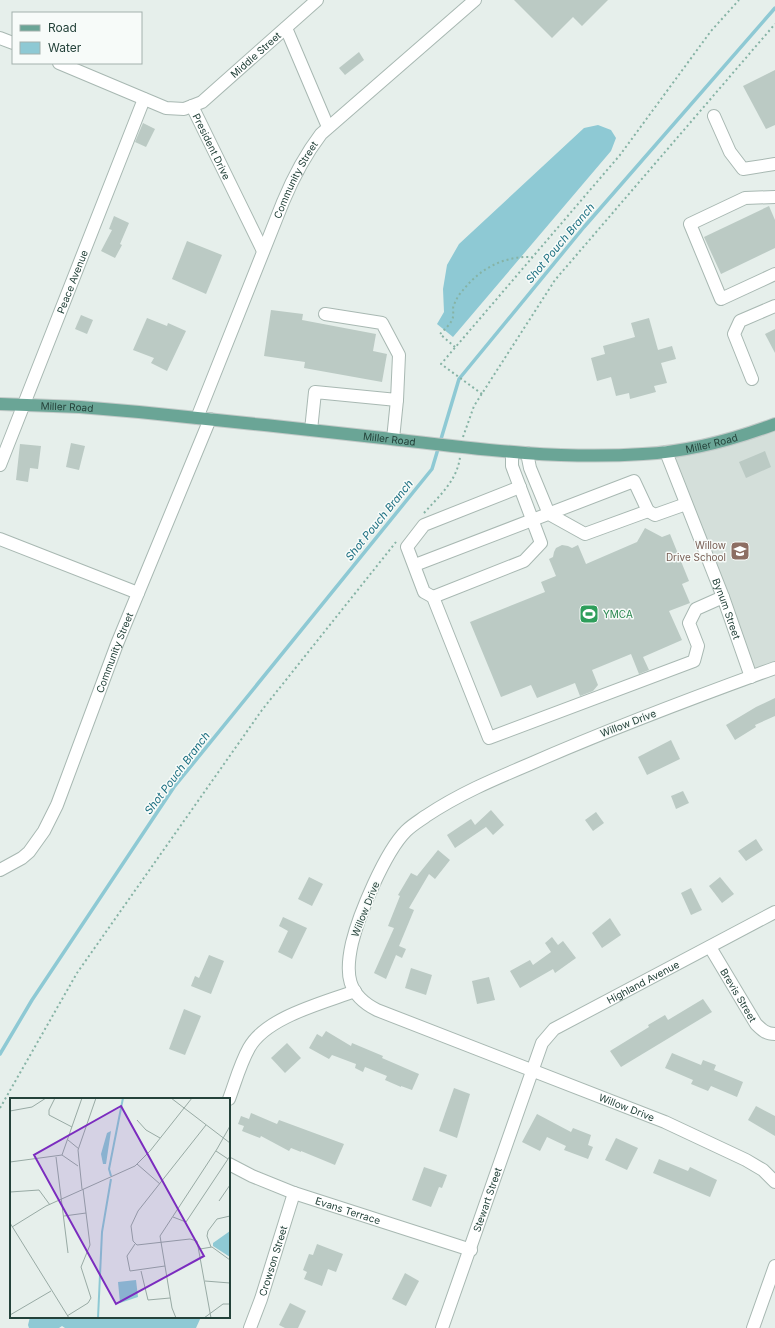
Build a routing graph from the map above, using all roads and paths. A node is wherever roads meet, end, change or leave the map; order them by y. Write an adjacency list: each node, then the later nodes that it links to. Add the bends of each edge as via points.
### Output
1 (317, 0): 5 (street, Middle Street)
2 (476, 0): 12 (street, Community Street)
3 (739, 0): 16 (path, via 711,30 620,155)
4 (775, 24): 22 (path, via 555,280)
5 (286, 28): 10 (street, Middle Street, via 218,89 202,102); 12 (street)
6 (0, 38): 7 (street)
7 (12, 43)
8 (61, 64): 9 (street, President Drive)
9 (144, 99): 10 (street, President Drive, via 166,108 184,109); 25 (street, Peace Avenue)
10 (192, 106): 15 (street, President Drive)
11 (714, 116): 13 (street, via 730,152 743,169)
12 (328, 128): 15 (street, Community Street, via 302,161 282,202)
13 (775, 164)
14 (775, 197): 17 (street, via 745,198 690,224 721,299)
15 (263, 251): 26 (street, Community Street)
16 (532, 257): 20 (path); 20 (path, via 507,259 491,266 460,293 453,305 453,318 440,334)
17 (775, 274)
18 (775, 306): 21 (street, via 740,321 734,334)
19 (325, 314): 23 (street, via 382,323 399,355)
20 (455, 347): 22 (path, via 440,364)
21 (752, 379)
22 (482, 394): 31 (path, via 474,406)
23 (397, 400): 29 (street, via 315,392); 30 (street)
24 (0, 404): 25 (main road, Miller Road)
25 (24, 404): 26 (main road, Miller Road, via 80,406); 36 (street, Peace Avenue)
26 (197, 418): 27 (main road, Miller Road)
27 (210, 419): 29 (main road, Miller Road); 46 (street, Community Street)
28 (775, 424): 33 (main road, Miller Road, via 694,447)
29 (311, 430): 30 (main road, Miller Road)
30 (393, 439): 31 (main road, Miller Road, via 429,443)
31 (460, 441): 32 (main road, Miller Road)
32 (512, 452): 34 (main road, Miller Road); 37 (street, via 512,466)
33 (666, 452): 34 (main road, Miller Road, via 593,456); 38 (street, Bynum Street)
34 (527, 453): 40 (street, via 530,468)
35 (460, 461): 41 (path, via 448,486)
36 (0, 465)
37 (520, 487): 42 (street); 45 (street, via 424,525 407,547)
38 (686, 504): 39 (street, via 655,515); 48 (street, Bynum Street)
39 (648, 511): 40 (street, via 585,534); 40 (street, via 634,480)
40 (549, 514): 42 (street)
41 (420, 517)
42 (533, 521): 45 (street); 47 (street, via 541,543 524,561)
43 (399, 538): 58 (path, via 262,710 81,967)
44 (0, 539): 46 (street)
45 (415, 566): 47 (street, via 424,592)
46 (138, 593): 51 (street, Community Street, via 68,777 47,825 29,852)
47 (433, 597): 48 (street, via 489,738 694,660 698,646 689,623 696,609)
48 (723, 597): 50 (street, Bynum Street)
49 (775, 668): 50 (street, Willow Drive)
50 (751, 677): 54 (street, Willow Drive, via 604,732 498,777 448,801 407,829 391,850 359,920 348,971)
51 (0, 870)
52 (775, 912): 53 (street, Highland Avenue)
53 (710, 947): 55 (street, Brevis Street, via 756,1024 763,1031); 56 (street, Highland Avenue, via 554,1029 542,1043)
54 (355, 992): 56 (street, Willow Drive, via 366,1004 377,1010); 57 (street, via 291,1014 267,1027 249,1048)
55 (775, 1034)
56 (532, 1070): 60 (street, Willow Drive, via 665,1122 746,1160); 62 (street, Stewart Street)
57 (230, 1098)
58 (0, 1108)
59 (230, 1165): 61 (street, Evans Terrace)
60 (772, 1178)
61 (294, 1193): 62 (street, Evans Terrace); 64 (street, Crowson Street)
62 (470, 1250): 65 (street, Stewart Street)
63 (775, 1266): 66 (street)
64 (250, 1328)
65 (442, 1328)
66 (753, 1328)

